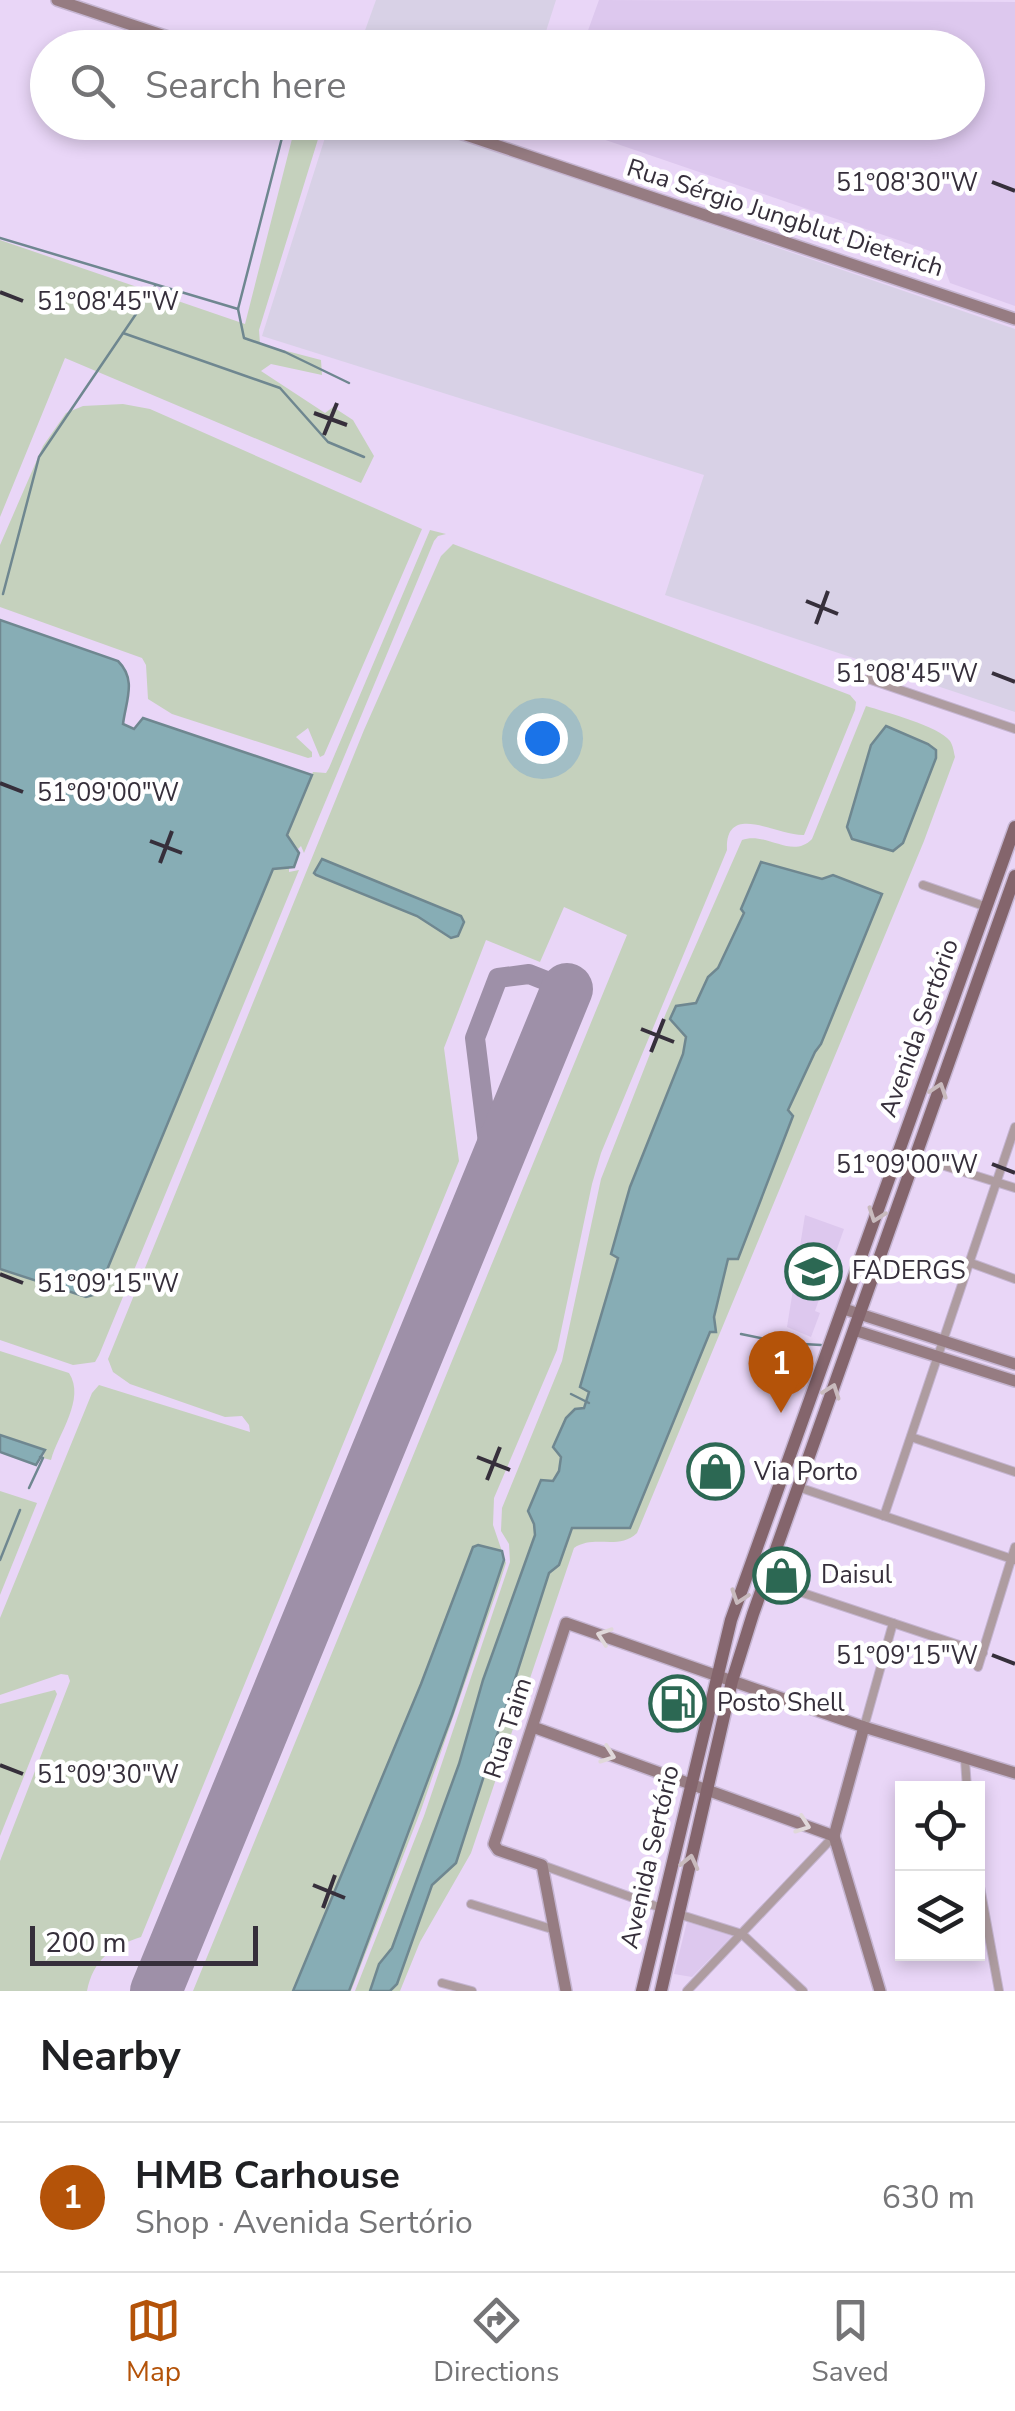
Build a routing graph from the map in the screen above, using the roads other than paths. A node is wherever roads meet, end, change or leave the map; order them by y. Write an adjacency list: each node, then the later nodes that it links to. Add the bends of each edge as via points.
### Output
1 (57, 0): 2 (street)
2 (147, 30)
3 (481, 140): 4 (street, Rua Sérgio Jungblut Dieterich)
4 (1015, 319)
5 (868, 679): 6 (street)
6 (1015, 728)
7 (1015, 827): 10 (main road, Avenida Sertório)
8 (1015, 876): 11 (main road, Avenida Sertório)
9 (923, 885): 10 (street)
10 (987, 907): 18 (main road, Avenida Sertório, one-way to 18)
11 (1009, 912): 13 (main road, Avenida Sertório, one-way to 11)
12 (1015, 1127): 14 (street)
13 (916, 1157): 14 (street); 19 (main road, Avenida Sertório)
14 (996, 1182): 15 (street); 16 (street)
15 (1015, 1188)
16 (970, 1263): 17 (street); 21 (street)
17 (1015, 1279)
18 (844, 1308): 19 (street); 35 (main road, Avenida Sertório, one-way to 35)
19 (860, 1314): 20 (main road, Avenida Sertório); 21 (street)
20 (854, 1330): 22 (street); 27 (main road, Avenida Sertório, one-way to 20)
21 (944, 1341): 22 (street); 23 (street)
22 (939, 1356): 24 (street); 25 (street)
23 (1015, 1364)
24 (1015, 1381)
25 (911, 1436): 26 (street); 28 (street)
26 (1015, 1472)
27 (798, 1487): 28 (street); 31 (main road, Avenida Sertório)
28 (884, 1516): 30 (street)
29 (1015, 1547): 30 (street)
30 (1013, 1560): 33 (street)
31 (764, 1580): 32 (street); 36 (main road, Avenida Sertório)
32 (893, 1623): 33 (street); 37 (street)
33 (982, 1653): 34 (street)
34 (978, 1666)
35 (716, 1676): 36 (street); 38 (street, Rua Taim, one-way to 38, via 566,1623); 42 (main road, Avenida Sertório)
36 (732, 1682): 37 (street); 43 (main road, Avenida Sertório)
37 (864, 1726): 39 (street); 44 (street)
38 (533, 1727): 42 (street, one-way to 42); 45 (street, Rua Taim, via 494,1846)
39 (966, 1760): 40 (street); 41 (street)
40 (1015, 1774)
41 (967, 1781)
42 (690, 1784): 43 (street); 47 (main road, Avenida Sertório)
43 (706, 1790): 44 (street, one-way to 44); 49 (main road, Avenida Sertório, one-way to 43)
44 (834, 1836): 51 (street); 59 (street)
45 (542, 1865): 47 (street); 50 (street)
46 (471, 1904): 50 (street)
47 (662, 1908): 55 (main road, Avenida Sertório)
48 (985, 1913): 60 (street)
49 (678, 1914): 51 (street); 56 (main road, Avenida Sertório)
50 (554, 1930): 54 (street)
51 (742, 1934): 57 (street); 58 (street)
52 (442, 1984): 53 (street)
53 (472, 1991)
54 (566, 1991)
55 (642, 1991)
56 (660, 1991)
57 (687, 1991)
58 (803, 1991)
59 (880, 1991)
60 (1000, 1991)

